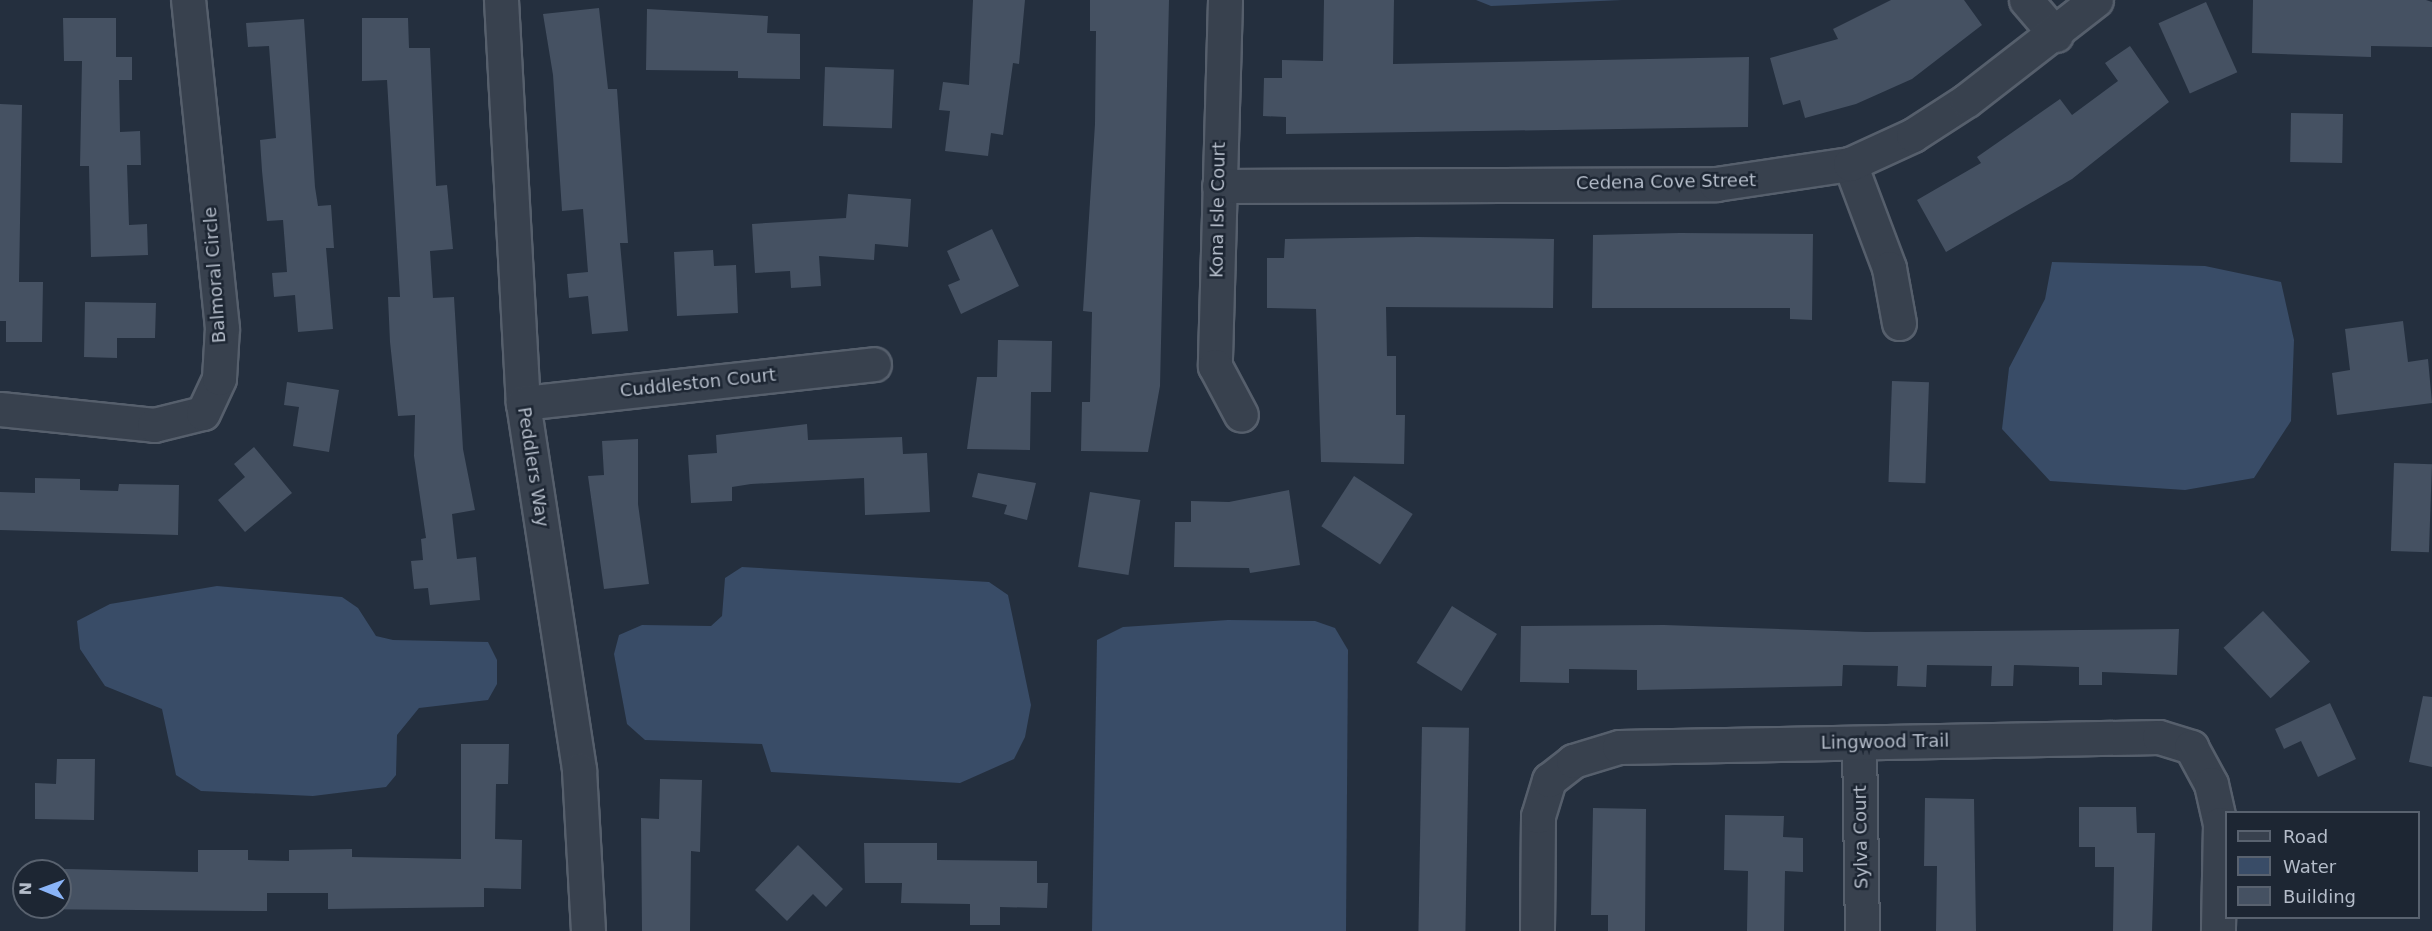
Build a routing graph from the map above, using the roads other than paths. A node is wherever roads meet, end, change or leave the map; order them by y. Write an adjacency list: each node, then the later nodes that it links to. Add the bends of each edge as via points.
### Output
1 (188, 0): 12 (street, Balmoral Circle, via 222,328 215,387 203,413 154,425)
2 (501, 0): 11 (street, Peddlers Way)
3 (1225, 0): 8 (street, Kona Isle Court)
4 (2026, 0): 6 (street)
5 (2096, 0): 6 (street, Cedena Cove Street)
6 (2056, 35): 7 (street, Cedena Cove Street, via 1913,135)
7 (1850, 164): 8 (street, Cedena Cove Street, via 1716,184); 9 (street, via 1889,268)
8 (1219, 186): 13 (street, Kona Isle Court, via 1215,366)
9 (1899, 323)
10 (874, 364): 11 (street, Cuddleston Court)
11 (523, 403): 15 (street, Peddlers Way, via 579,770)
12 (0, 409)
13 (1241, 415)
14 (1859, 742): 16 (street, Lingwood Trail, via 1619,747 1573,761 1549,780 1538,816); 17 (street, Sylva Court); 18 (street, Lingwood Trail, via 2159,736 2192,747 2211,784 2220,824)
15 (588, 931)
16 (1537, 931)
17 (1862, 931)
18 (2218, 931)

